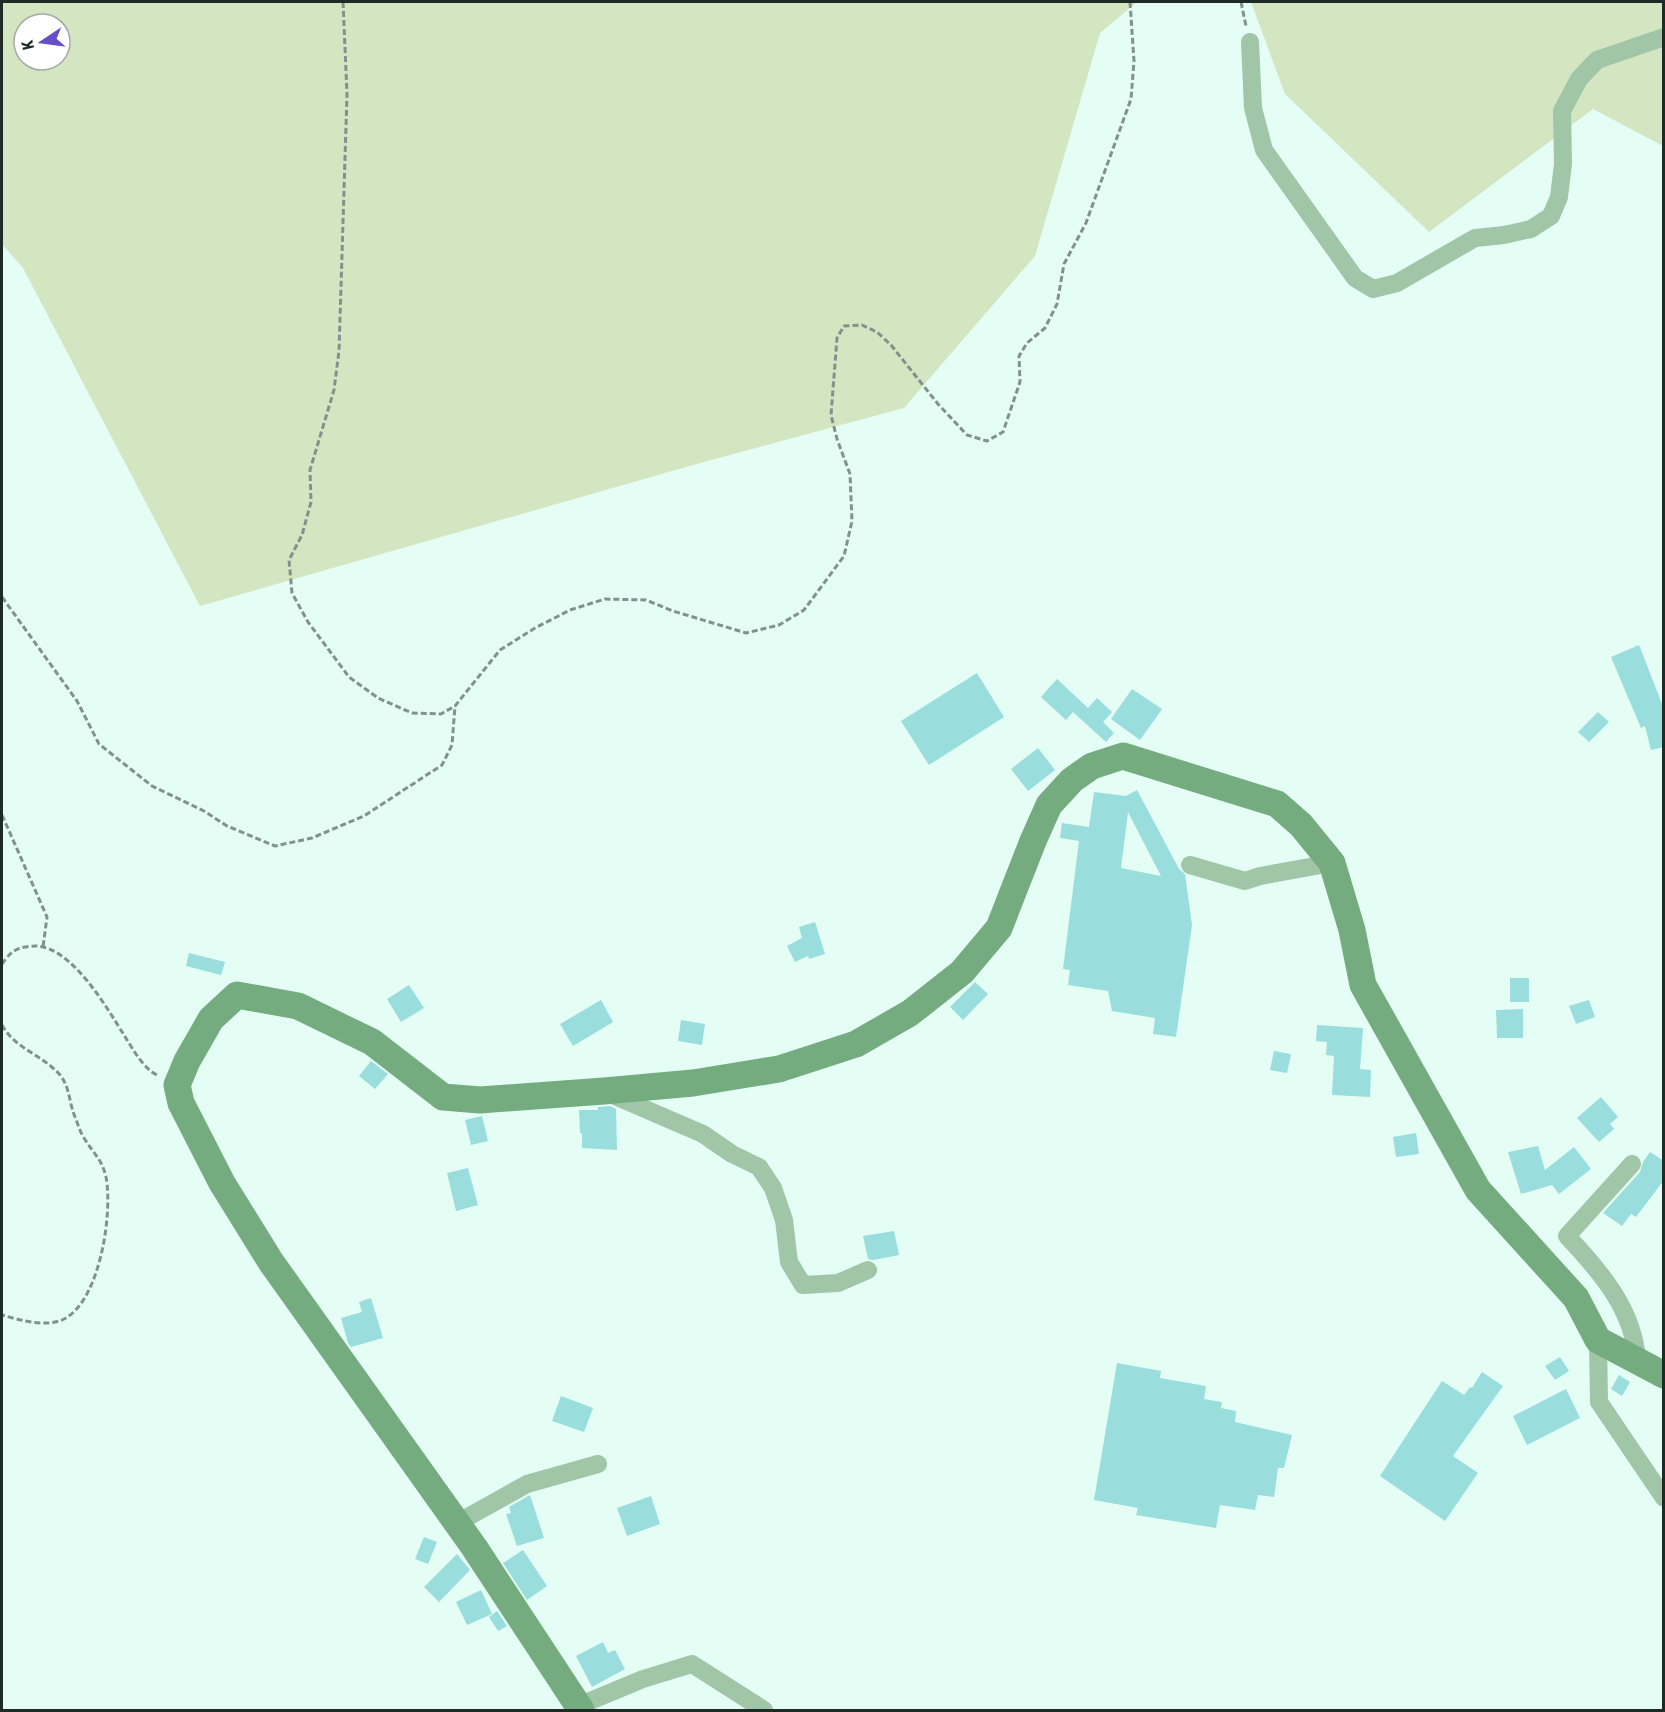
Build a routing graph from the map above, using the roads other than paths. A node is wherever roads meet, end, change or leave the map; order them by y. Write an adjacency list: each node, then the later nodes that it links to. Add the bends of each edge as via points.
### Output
1 (1664, 38): 2 (street, via 1597,60 1579,79 1562,111 1562,175 1551,216 1531,229 1475,238 1397,283 1373,289 1355,279 1264,150 1253,108)
2 (1250, 42)
3 (1332, 863): 4 (street, via 1245,881); 5 (street, via 1301,825 1277,804 1123,756 1092,766 1072,780 1049,805 999,928 962,972 910,1013 856,1044 779,1069 693,1083); 8 (street, via 1363,985 1408,1066 1478,1190 1576,1298)
4 (1190, 865)
5 (604, 1091): 7 (street, via 703,1134 759,1167 773,1188 784,1220 789,1262 803,1285 838,1282); 12 (street, via 480,1100 443,1097 372,1042 298,1006 237,996 212,1018 177,1085 222,1183 271,1262)
6 (1632, 1164): 9 (street, via 1567,1236 1619,1300 1636,1349)
7 (868, 1270)
8 (1598, 1340): 9 (street); 11 (street, via 1599,1402)
9 (1654, 1366)
10 (598, 1464): 12 (street, via 527,1484)
11 (1664, 1498)
12 (457, 1523): 13 (street)
13 (580, 1708): 14 (street, via 643,1679 693,1664)
14 (764, 1710)

